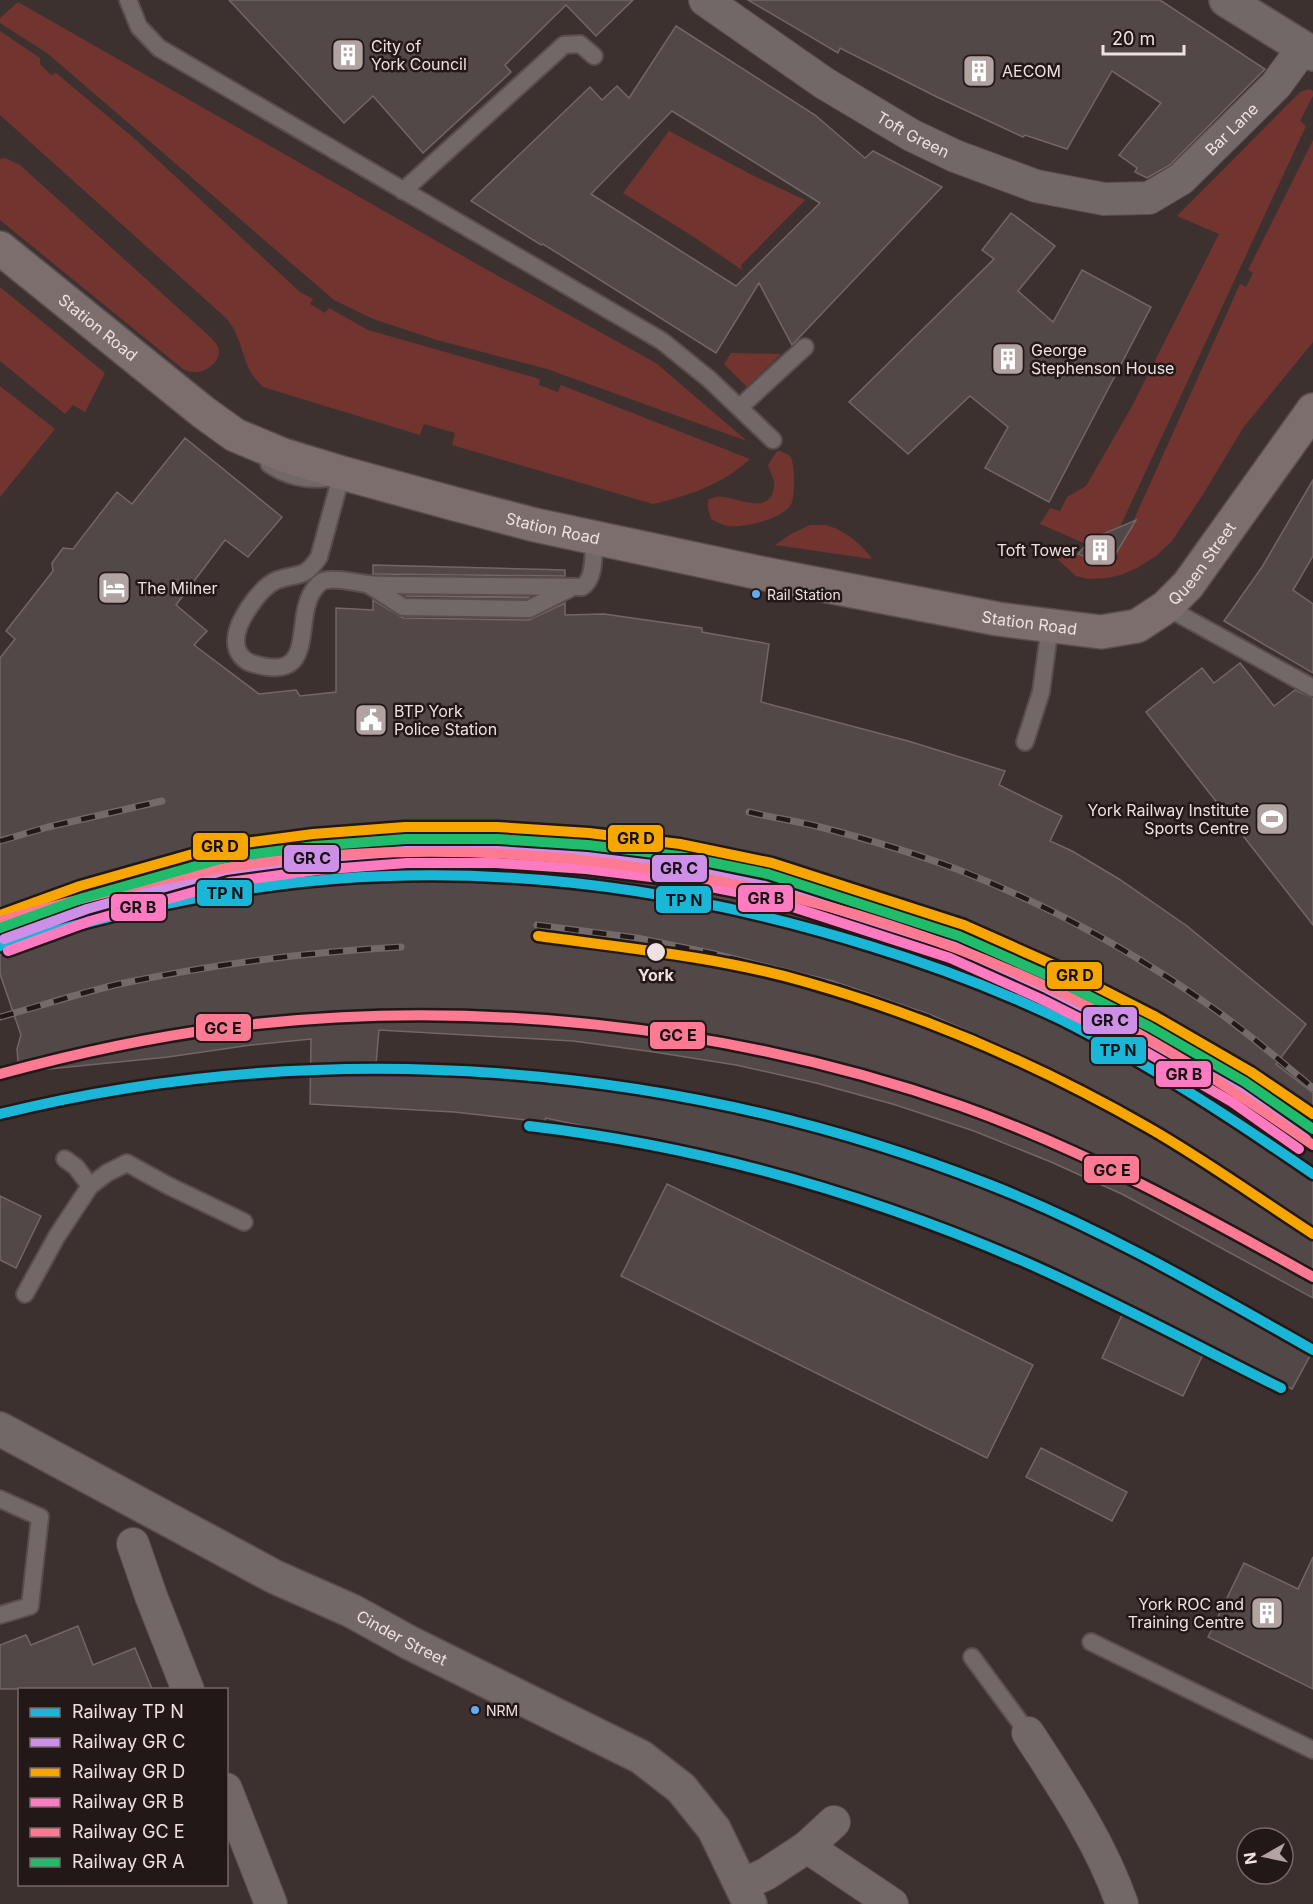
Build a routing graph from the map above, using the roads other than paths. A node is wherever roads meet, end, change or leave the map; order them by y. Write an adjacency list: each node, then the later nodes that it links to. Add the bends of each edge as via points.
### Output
1 (128, 0): 6 (lane, via 139,27 159,48)
2 (705, 0): 7 (street, Toft Green, via 824,83 911,135 955,156 1036,186 1104,199)
3 (1226, 0): 4 (street)
4 (1308, 51): 7 (street, Bar Lane, via 1182,178)
5 (594, 56): 6 (lane, via 580,44 564,45)
6 (403, 191): 10 (lane, via 662,341)
7 (1149, 198)
8 (0, 248): 13 (main road, Station Road, via 235,435)
9 (805, 347): 10 (lane)
10 (740, 407): 12 (lane)
11 (1313, 410): 15 (main road, Queen Street, via 1188,585)
12 (773, 440)
13 (342, 473): 14 (main road, Station Road); 14 (lane, via 319,557 312,568 278,580 258,595 241,622 236,645 248,662 276,667 296,657 307,602 319,582 368,584 403,607 529,609 573,587 587,585)
14 (594, 537): 16 (main road, Station Road, via 861,593)
15 (1166, 606): 16 (main road, Station Road, via 1137,626 1101,632); 17 (lane, Queen Street)
16 (1050, 626): 18 (lane, via 1041,692)
17 (1313, 688)
18 (1025, 742)
19 (65, 1159): 20 (lane)
20 (90, 1186): 21 (lane, via 127,1163); 22 (lane)
21 (244, 1222)
22 (25, 1294)
23 (0, 1429): 35 (street, Cinder Street, via 275,1576 641,1756 681,1788 714,1829)
24 (0, 1499): 26 (lane, via 40,1517 30,1606)
25 (133, 1544): 29 (street)
26 (0, 1615)
27 (1091, 1642): 31 (lane)
28 (972, 1657): 30 (lane)
29 (188, 1688)
30 (1028, 1732): 38 (street, via 1077,1810)
31 (1313, 1750)
32 (228, 1794): 36 (street)
33 (834, 1822): 34 (street)
34 (807, 1847): 35 (street, via 766,1874); 37 (street)
35 (746, 1894)
36 (271, 1904)
37 (892, 1904)
38 (1122, 1904)

